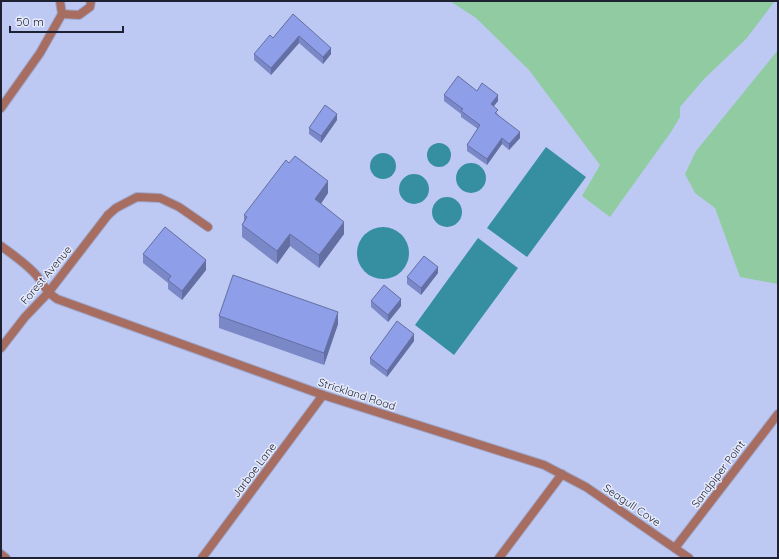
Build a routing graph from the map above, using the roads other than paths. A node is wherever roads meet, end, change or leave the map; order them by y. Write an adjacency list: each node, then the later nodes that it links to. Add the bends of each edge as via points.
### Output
1 (60, 1): 3 (street)
2 (91, 1): 3 (street, via 90,7 79,15)
3 (62, 14): 4 (street, via 40,53)
4 (1, 108)
5 (208, 227): 7 (street, Forest Avenue, via 179,207 160,198 138,196 108,215)
6 (1, 246): 7 (street, via 37,276)
7 (48, 293): 8 (street, Forest Avenue); 9 (street, Strickland Road, via 57,299)
8 (1, 348)
9 (323, 395): 11 (street, Strickland Road, via 544,465); 15 (street, Jarboe Lane)
10 (778, 414): 12 (street, Sandpiper Point)
11 (562, 474): 12 (street, Seagull Cove, via 586,487); 16 (street)
12 (675, 548): 17 (street, Seagull Cove)
13 (1, 554): 14 (street)
14 (6, 558)
15 (202, 558)
16 (499, 558)
17 (689, 558)

